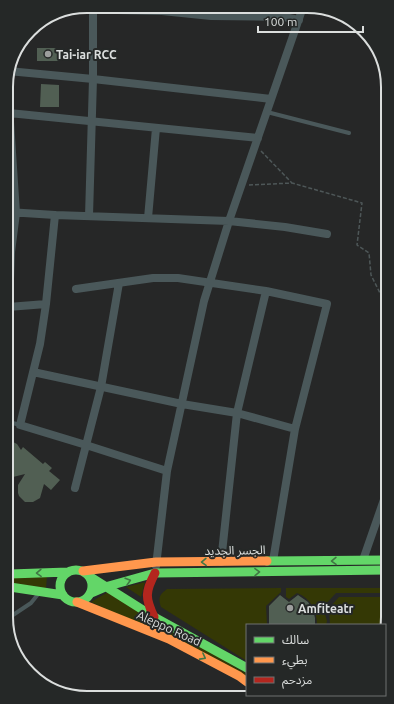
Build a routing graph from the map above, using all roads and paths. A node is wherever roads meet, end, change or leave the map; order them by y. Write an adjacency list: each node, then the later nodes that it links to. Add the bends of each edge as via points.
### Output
1 (94, 13): 7 (street)
2 (190, 13): 4 (street)
3 (301, 13): 5 (street)
4 (211, 16): 5 (street, via 284,17)
5 (299, 20): 8 (street)
6 (15, 72): 7 (street)
7 (93, 79): 8 (street); 11 (street)
8 (271, 99): 9 (street)
9 (267, 112): 13 (lane); 14 (street)
10 (13, 113): 11 (street)
11 (92, 121): 12 (street); 21 (street)
12 (156, 128): 14 (street); 22 (street)
13 (349, 133)
14 (256, 141): 16 (path); 17 (street)
15 (13, 170): 19 (street)
16 (292, 183): 17 (path); 30 (path, via 362,203 357,246 369,253 371,274)
17 (241, 185): 23 (street)
18 (13, 213): 19 (street)
19 (16, 213): 20 (street); 25 (street)
20 (55, 215): 21 (street); 31 (street)
21 (89, 216): 22 (street)
22 (148, 218): 23 (street)
23 (229, 221): 24 (street); 26 (street)
24 (327, 234)
25 (13, 236)
26 (210, 282): 27 (street, via 159,278); 29 (street); 35 (street)
27 (119, 283): 28 (street); 34 (street)
28 (76, 289)
29 (266, 291): 36 (street); 39 (street, via 327,304)
30 (381, 295)
31 (46, 304): 32 (street); 33 (street)
32 (13, 306)
33 (33, 372): 34 (street); 38 (street)
34 (101, 387): 35 (street); 40 (street)
35 (182, 404): 36 (street); 41 (street)
36 (237, 413): 39 (street); 48 (street)
37 (13, 423): 38 (lane)
38 (20, 425): 40 (street)
39 (295, 429): 46 (street)
40 (86, 445): 41 (street); 42 (street)
41 (167, 471): 47 (street)
42 (75, 488)
43 (381, 508): 44 (street)
44 (363, 560): 45 (main road, الجسر الجديد); 46 (main road, الجسر الجديد, one-way to 46)
45 (381, 560)
46 (273, 561): 48 (main road, الجسر الجديد)
47 (156, 562): 48 (main road, الجسر الجديد, one-way to 47); 51 (street); 53 (main road, الجسر الجديد)
48 (221, 562)
49 (381, 570): 51 (main road, الجسر الجديد, one-way to 49)
50 (68, 572): 52 (main road, one-way to 52); 53 (main road, via 78,570); 58 (main road, via 60,585)
51 (155, 573): 54 (main road, الجسر الجديد, one-way to 51); 61 (main road, via 146,593)
52 (13, 574)
53 (86, 574): 54 (main road, Aleppo Road); 57 (main road, via 92,584)
54 (105, 587): 57 (main road, الجسر الجديد); 61 (main road, Aleppo Road)
55 (13, 588): 56 (main road)
56 (40, 592): 58 (main road); 60 (lane, via 31,603)
57 (91, 593): 59 (main road)
58 (63, 595): 59 (main road)
59 (77, 602): 63 (main road, Aleppo Road, one-way to 63, via 169,639)
60 (13, 615)
61 (154, 617): 62 (main road, Aleppo Road)
62 (246, 667)
63 (246, 681)

